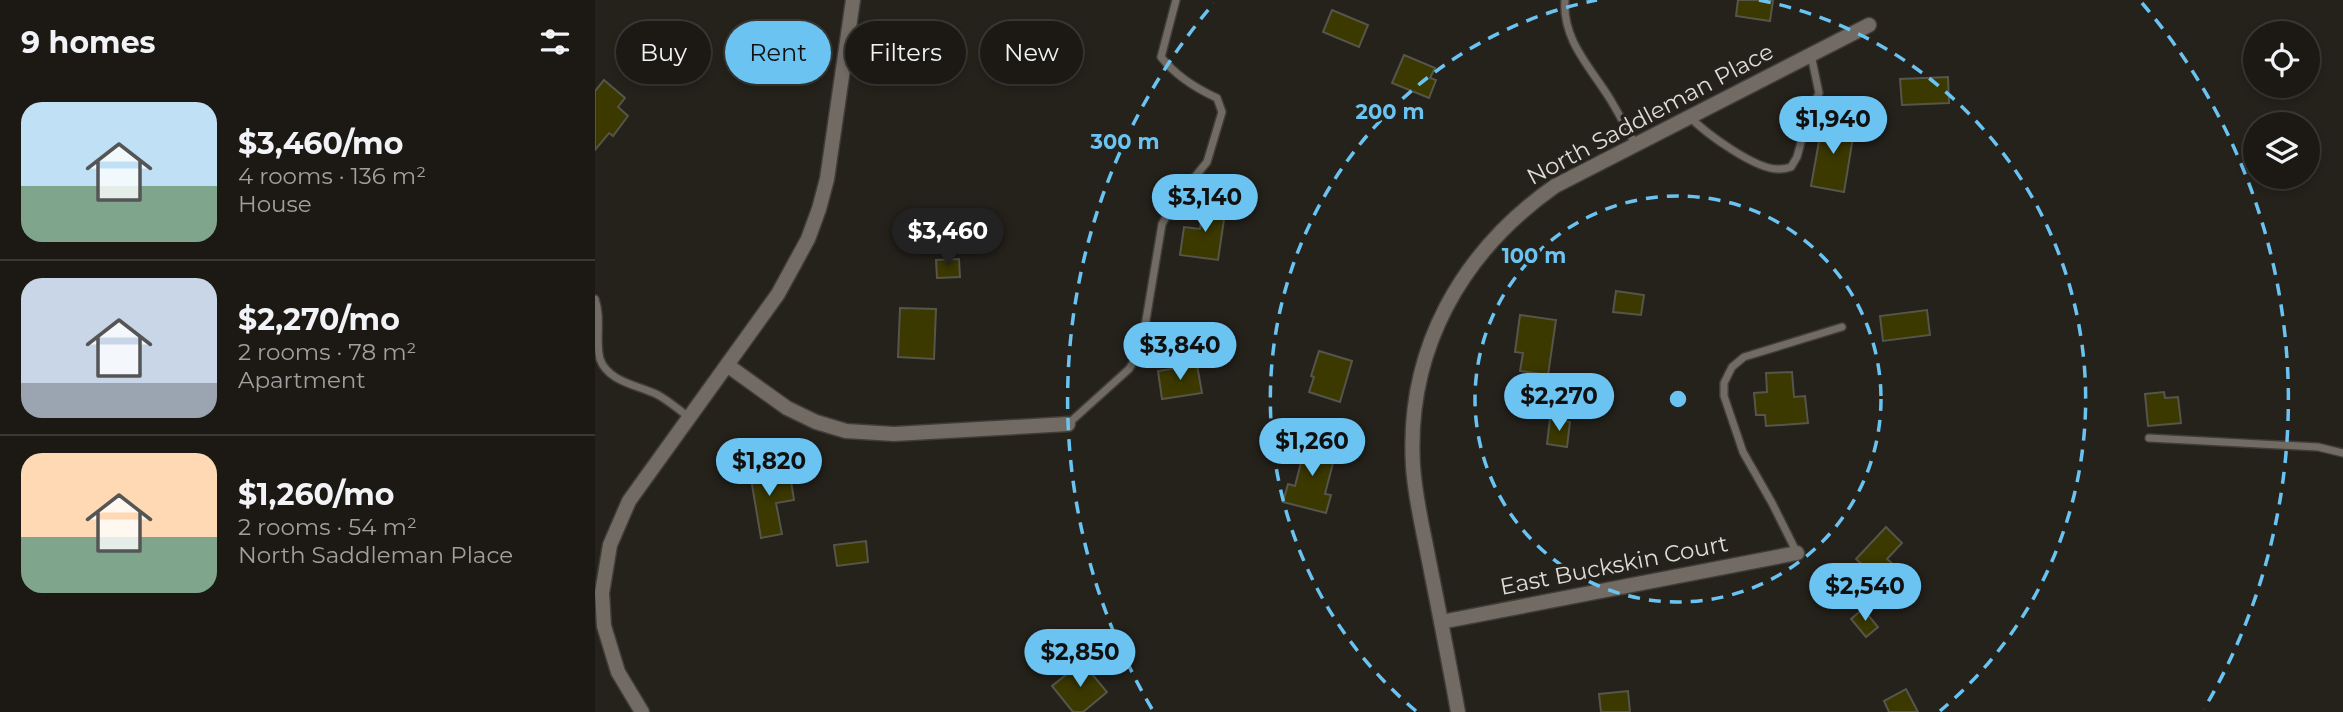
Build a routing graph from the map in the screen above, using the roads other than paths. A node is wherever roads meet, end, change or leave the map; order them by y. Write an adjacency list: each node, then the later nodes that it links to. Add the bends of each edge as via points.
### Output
1 (852, 0): 11 (street, via 819,209 795,267)
2 (1176, 0): 13 (lane, via 1161,57 1195,88 1217,98 1222,112 1207,162 1162,224 1141,350 1129,369)
3 (1565, 0): 7 (lane, via 1571,41)
4 (1869, 25): 5 (street, North Saddleman Place)
5 (1811, 54): 6 (street, North Saddleman Place); 6 (lane, via 1819,93 1791,167 1778,170 1745,158)
6 (1689, 116): 7 (street, North Saddleman Place)
7 (1635, 144): 17 (street, North Saddleman Place, via 1555,186 1506,225 1466,273 1433,335 1415,404 1413,467)
8 (595, 299): 10 (lane)
9 (1842, 327): 16 (lane, via 1744,357 1724,383 1742,452)
10 (597, 346): 12 (lane, via 606,371)
11 (727, 365): 12 (street); 13 (street, via 787,408 846,431 894,434)
12 (689, 417): 18 (street, via 629,501 606,561 602,601 608,642 618,672)
13 (1068, 424)
14 (2149, 438): 15 (lane, via 2318,447)
15 (2343, 453)
16 (1797, 553): 17 (street, East Buckskin Court)
17 (1441, 622): 19 (street, North Saddleman Place)
18 (642, 712)
19 (1458, 712)

